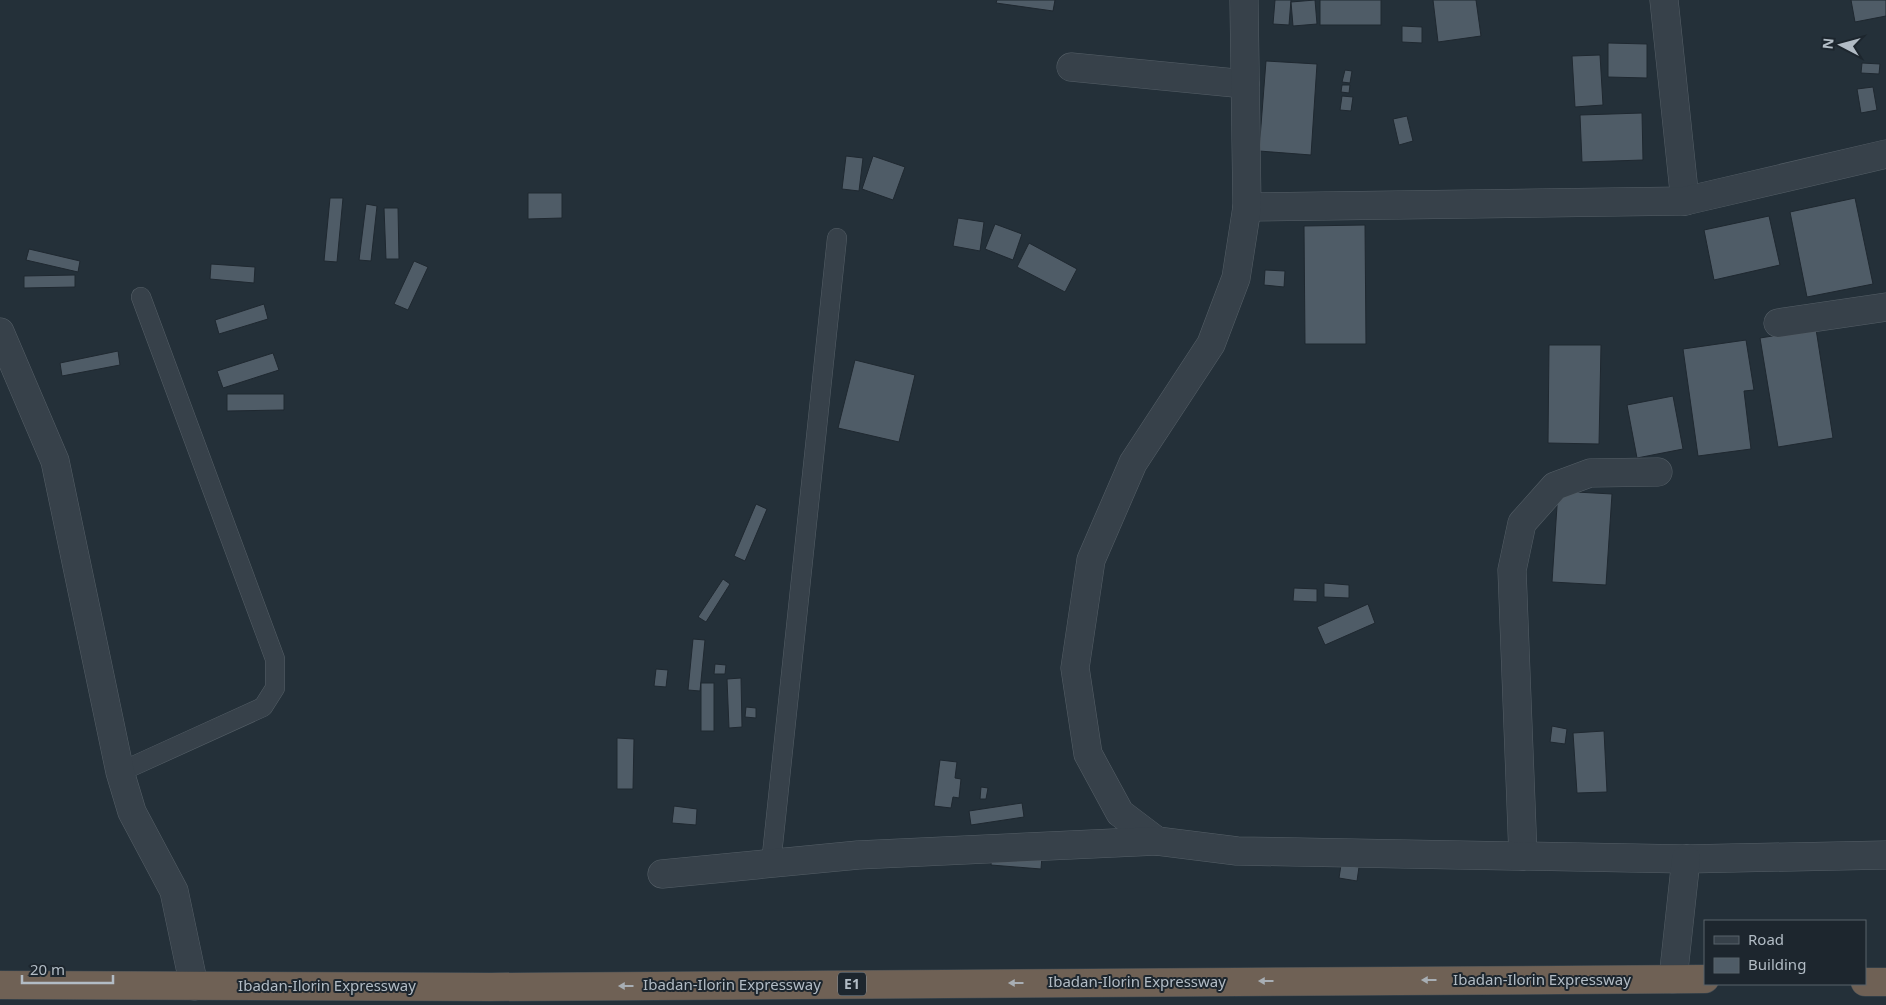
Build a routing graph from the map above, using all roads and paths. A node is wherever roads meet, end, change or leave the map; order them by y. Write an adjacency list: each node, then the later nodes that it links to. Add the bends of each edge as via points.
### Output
1 (1244, 0): 4 (street)
2 (1664, 0): 6 (street)
3 (1071, 67): 4 (street)
4 (1245, 84): 7 (street)
5 (1886, 154): 6 (street)
6 (1685, 201): 7 (street)
7 (1247, 207): 15 (street, via 1236,278 1211,344 1133,463 1091,560 1075,668 1088,754 1120,813)
8 (837, 238): 19 (lane)
9 (141, 297): 14 (lane, via 276,659 275,688 263,707)
10 (1886, 307): 11 (street)
11 (1778, 323)
12 (0, 332): 14 (street, via 55,462)
13 (1658, 472): 17 (street, via 1590,473 1555,486 1522,523 1512,570)
14 (120, 772): 26 (street, via 132,812 174,891)
15 (1157, 841): 17 (street, via 1237,851); 19 (street, via 858,855)
16 (1886, 855): 18 (street)
17 (1523, 856): 18 (street)
18 (1686, 859): 21 (street)
19 (771, 864): 20 (street)
20 (662, 874)
21 (1673, 979): 22 (highway, Ibadan-Ilorin Expressway / E1); 26 (highway, Ibadan-Ilorin Expressway / E1, one-way to 26)
22 (1704, 979)
23 (1866, 982): 24 (highway)
24 (1886, 982)
25 (0, 985): 26 (highway, Ibadan-Ilorin Expressway / E1)
26 (194, 986)

